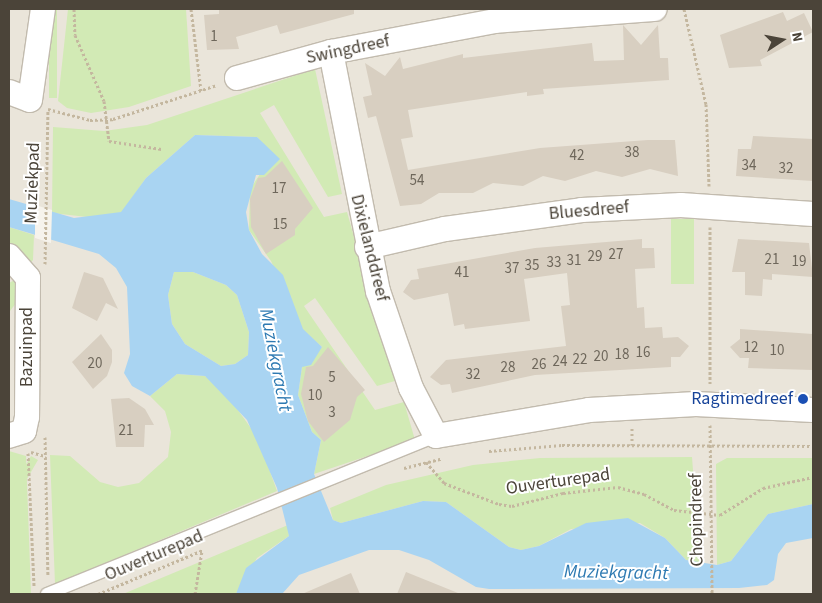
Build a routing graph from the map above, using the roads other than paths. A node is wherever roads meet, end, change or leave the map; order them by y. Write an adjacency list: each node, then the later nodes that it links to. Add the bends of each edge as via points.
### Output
1 (43, 9): 5 (street, via 30,100)
2 (655, 9): 3 (street, Swingdreef, via 495,21)
3 (331, 52): 4 (street, Swingdreef); 7 (street, Dixielanddreef)
4 (237, 78)
5 (9, 92)
6 (813, 214): 7 (street, Bluesdreef, via 681,205 582,210 445,229)
7 (367, 247): 10 (street, Dixielanddreef, via 411,388)
8 (9, 256): 11 (street, Bazuinpad, via 28,278 27,417 24,431)
9 (813, 410): 10 (street, via 703,404 598,410)
10 (436, 436): 12 (lane)
11 (14, 442)
12 (47, 594)

